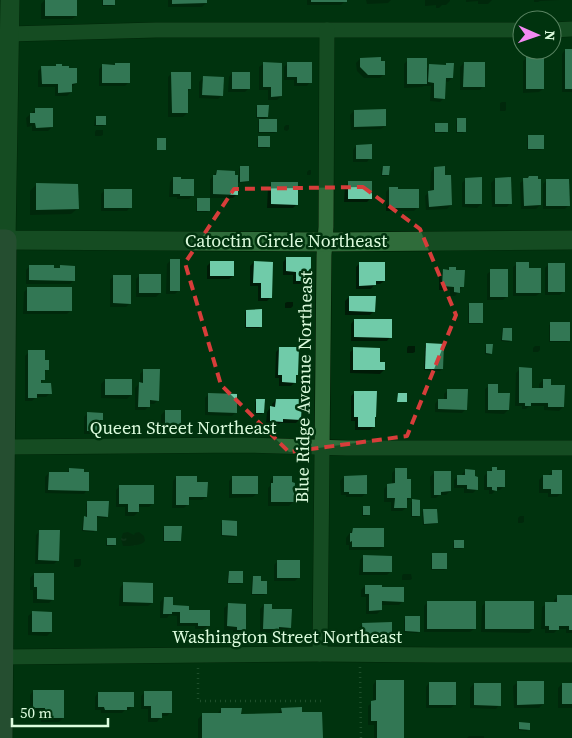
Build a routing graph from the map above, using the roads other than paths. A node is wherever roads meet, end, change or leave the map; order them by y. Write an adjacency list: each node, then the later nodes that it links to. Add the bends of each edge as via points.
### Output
1 (10, 0): 4 (street)
2 (328, 30): 3 (street); 4 (street); 7 (street, Blue Ridge Avenue Northeast)
3 (512, 30)
4 (9, 34): 5 (street)
5 (3, 240): 7 (street, Catoctin Circle Northeast); 8 (main road)
6 (572, 240): 7 (street, Catoctin Circle Northeast)
7 (326, 242): 9 (street, Blue Ridge Avenue Northeast)
8 (5, 447): 9 (street, Queen Street Northeast); 13 (main road)
9 (322, 447): 10 (street, Queen Street Northeast); 11 (street, Blue Ridge Avenue Northeast)
10 (572, 448)
11 (320, 654): 12 (street, Washington Street Northeast); 13 (street, Washington Street Northeast)
12 (572, 655)
13 (3, 657): 14 (main road)
14 (2, 738)

